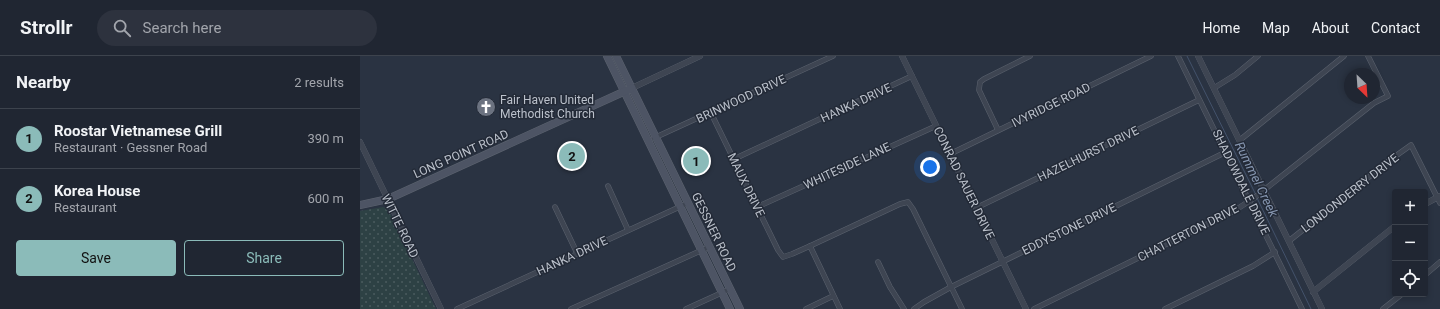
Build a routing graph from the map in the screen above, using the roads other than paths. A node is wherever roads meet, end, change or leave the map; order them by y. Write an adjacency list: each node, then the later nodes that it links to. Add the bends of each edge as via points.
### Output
1 (607, 56): 16 (main road, GESSNER ROAD)
2 (616, 56): 14 (main road, GESSNER ROAD)
3 (700, 56): 14 (street, LONG POINT ROAD)
4 (833, 56): 18 (street, BRINWOOD DRIVE)
5 (902, 56): 13 (street, CONRAD SAUER DRIVE)
6 (1030, 56): 20 (street, via 980,82 979,90)
7 (1151, 56): 20 (street, IVYRIDGE ROAD)
8 (1178, 56): 17 (street, SHADOWDALE DRIVE)
9 (1198, 56): 15 (street, SHADOWDALE DRIVE)
10 (1258, 56): 15 (street)
11 (1344, 56): 22 (street)
12 (1368, 56): 29 (street, CHATTERTON DRIVE, via 1388,96 1374,103)
13 (912, 76): 19 (street, CONRAD SAUER DRIVE); 27 (street, HANKA DRIVE)
14 (632, 88): 16 (main road, LONG POINT ROAD); 21 (main road, GESSNER ROAD)
15 (1214, 88): 22 (street, SHADOWDALE DRIVE)
16 (624, 92): 23 (main road, GESSNER ROAD); 31 (main road, LONG POINT ROAD)
17 (1200, 100): 25 (street, SHADOWDALE DRIVE); 40 (street, HAZELHURST DRIVE)
18 (711, 113): 21 (street, BRINWOOD DRIVE); 27 (street, MAUX DRIVE)
19 (936, 126): 26 (street, CONRAD SAUER DRIVE); 39 (street, WHITESIDE LANE)
20 (998, 130): 26 (street, IVYRIDGE ROAD)
21 (656, 138): 23 (street, BRINWOOD DRIVE); 34 (main road, GESSNER ROAD)
22 (1240, 140): 29 (street, SHADOWDALE DRIVE)
23 (648, 141): 38 (main road, GESSNER ROAD)
24 (360, 142): 31 (street, WITTE ROAD)
25 (1226, 152): 32 (street, SHADOWDALE DRIVE); 49 (street, EDDYSTONE DRIVE)
26 (950, 154): 40 (street, CONRAD SAUER DRIVE)
27 (734, 159): 39 (street, MAUX DRIVE)
28 (608, 186): 42 (street)
29 (1262, 192): 32 (street, CHATTERTON DRIVE); 43 (street, SHADOWDALE DRIVE)
30 (1439, 197): 33 (street); 35 (street); 43 (street, LONDONDERRY DRIVE, via 1411,145)
31 (388, 199): 36 (main road, LONG POINT ROAD); 59 (street, WITTE ROAD)
32 (1252, 200): 47 (street, SHADOWDALE DRIVE); 71 (street, CHATTERTON DRIVE)
33 (1428, 202)
34 (688, 203): 38 (street, HANKA DRIVE); 44 (main road, GESSNER ROAD)
35 (1440, 203)
36 (360, 205)
37 (555, 207): 48 (street)
38 (680, 207): 42 (street, HANKA DRIVE); 46 (main road, GESSNER ROAD)
39 (757, 207): 45 (street, MAUX DRIVE, via 783,257)
40 (976, 208): 49 (street, CONRAD SAUER DRIVE)
41 (1392, 228): 55 (street)
42 (628, 230): 48 (street, HANKA DRIVE)
43 (1289, 241): 55 (street, SHADOWDALE DRIVE)
44 (709, 246): 46 (street); 54 (main road, GESSNER ROAD)
45 (810, 246): 53 (street, via 908,202); 57 (street)
46 (702, 250): 56 (main road, GESSNER ROAD); 61 (street)
47 (1275, 252): 72 (street, via 1253,266); 73 (street, SHADOWDALE DRIVE)
48 (577, 254): 60 (street, HANKA DRIVE)
49 (1002, 261): 53 (street, EDDYSTONE DRIVE); 70 (street, CONRAD SAUER DRIVE)
50 (878, 262): 67 (street)
51 (1440, 262): 52 (street)
52 (1428, 272)
53 (951, 287): 68 (street, EDDYSTONE DRIVE); 69 (street)
54 (730, 289): 56 (street); 64 (main road, GESSNER ROAD)
55 (1313, 292): 74 (street, SHADOWDALE DRIVE)
56 (722, 293): 62 (street); 63 (main road, GESSNER ROAD)
57 (833, 296): 65 (street); 66 (street)
58 (1398, 297): 75 (street)
59 (441, 309)
60 (457, 309)
61 (571, 309)
62 (686, 309)
63 (730, 309)
64 (740, 309)
65 (806, 309)
66 (840, 309)
67 (904, 309)
68 (914, 309)
69 (962, 309)
70 (1026, 309)
71 (1034, 309)
72 (1165, 309)
73 (1302, 309)
74 (1322, 309)
75 (1383, 309)

